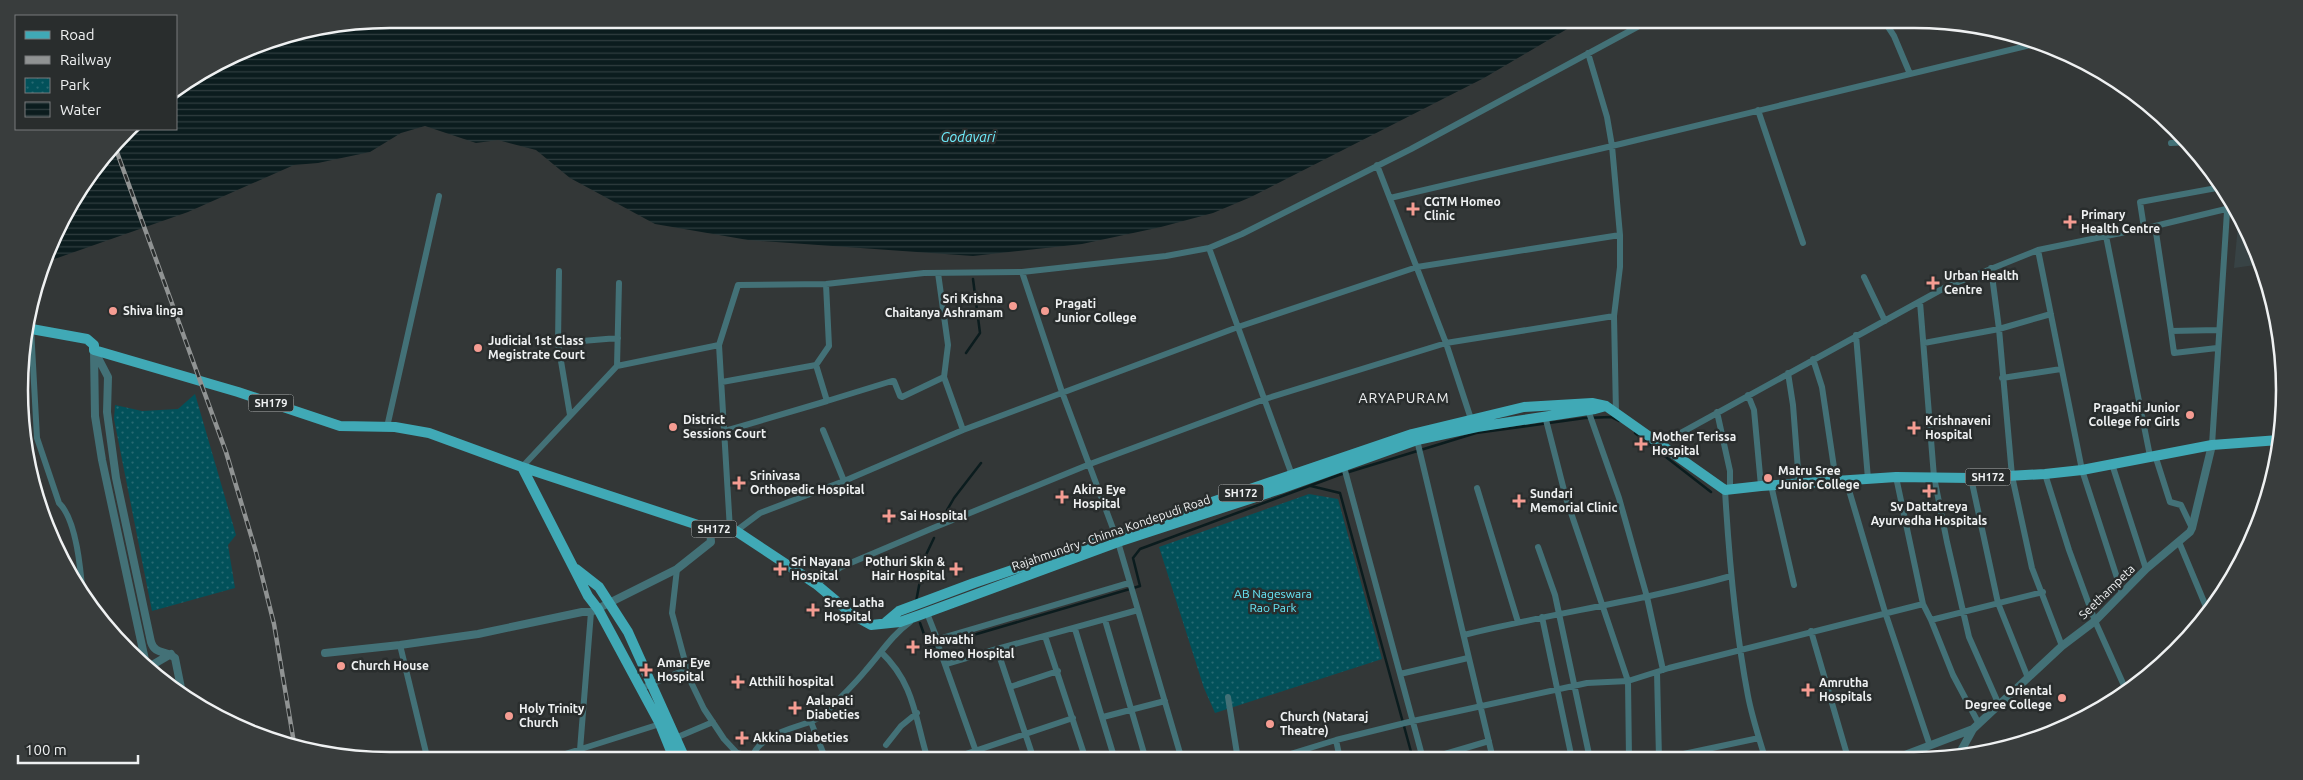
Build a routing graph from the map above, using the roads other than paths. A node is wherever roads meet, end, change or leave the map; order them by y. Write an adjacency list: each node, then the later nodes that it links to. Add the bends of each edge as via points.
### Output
1 (1635, 28): 4 (street)
2 (1889, 28): 5 (street)
3 (2023, 45): 5 (street)
4 (1588, 53): 9 (street); 10 (street)
5 (1910, 74): 6 (street)
6 (1758, 110): 9 (street); 19 (street)
7 (2171, 143): 8 (street)
8 (2178, 143)
9 (1612, 146): 13 (street); 17 (street)
10 (1378, 165): 13 (street); 20 (street)
11 (2214, 189): 16 (street, via 2140,202)
12 (439, 196): 67 (street)
13 (1390, 198): 22 (street)
14 (2226, 208): 15 (street); 37 (street)
15 (2155, 226): 16 (street); 38 (street)
16 (2144, 228): 18 (street)
17 (1620, 235): 22 (street); 32 (street)
18 (2106, 236): 21 (street); 75 (street)
19 (1803, 243)
20 (1209, 248): 25 (street); 34 (street)
21 (2038, 250): 23 (street); 31 (street)
22 (1417, 267): 34 (street); 42 (street)
23 (1991, 268): 30 (street); 36 (street)
24 (559, 271): 41 (street)
25 (1022, 272): 26 (street); 56 (street)
26 (938, 273): 29 (street); 53 (street, via 948,345)
27 (1864, 277): 33 (street)
28 (619, 283): 40 (street)
29 (826, 284): 44 (street, via 738,285); 49 (street, via 829,346)
30 (1920, 302): 33 (street); 43 (street)
31 (2050, 314): 36 (street); 51 (street)
32 (1614, 316): 42 (street); 63 (street)
33 (1885, 321): 39 (street)
34 (1238, 327): 56 (street); 58 (street)
35 (33, 329): 47 (main road, SH179, via 87,339 94,345)
36 (1999, 329): 43 (street); 54 (street)
37 (2218, 330): 38 (street); 46 (street)
38 (2171, 332): 46 (street, via 2174,353)
39 (1856, 335): 48 (street); 87 (street)
40 (618, 338): 41 (street); 50 (street)
41 (558, 343): 64 (street)
42 (1446, 343): 58 (street); 66 (street)
43 (1924, 343): 83 (street)
44 (720, 345): 50 (street); 55 (street)
45 (30, 347): 104 (street, via 37,438 59,503 67,510)
46 (2217, 348): 74 (street)
47 (94, 350): 67 (main road, SH179, via 340,426); 139 (street, via 108,377 106,412 116,478 151,642 156,651); 140 (street, via 95,416 102,460)
48 (1813, 359): 52 (street); 88 (street)
49 (816, 365): 55 (street); 59 (street)
50 (617, 366): 64 (street)
51 (2061, 368): 54 (street); 80 (street)
52 (1788, 373): 57 (street); 90 (street)
53 (944, 378): 59 (street, via 902,396 892,381); 69 (street)
54 (2002, 378): 84 (street)
55 (722, 382): 70 (street)
56 (1062, 392): 69 (street); 76 (street)
57 (1748, 395): 62 (street); 91 (street, via 1754,410)
58 (1265, 399): 76 (street); 82 (street)
59 (827, 401): 70 (street)
60 (1606, 406): 61 (main road, Rajahmundry - Chinna Kondepudi Road / SH172); 63 (main road, SH172); 66 (main road, SH172, via 1592,403 1524,407)
61 (1588, 410): 65 (main road, Rajahmundry - Chinna Kondepudi Road / SH172); 110 (street, via 1619,498)
62 (1717, 412): 73 (street); 93 (street, via 1730,470)
63 (1616, 413): 73 (main road, SH172)
64 (570, 415): 78 (street)
65 (1545, 416): 71 (main road, Rajahmundry - Chinna Kondepudi Road / SH172); 114 (street, via 1584,557)
66 (1471, 419): 82 (main road, SH172, via 1412,434)
67 (387, 427): 78 (main road, SH179, via 429,433)
68 (823, 430): 89 (street)
69 (963, 430): 89 (street)
70 (725, 431): 96 (street)
71 (1417, 440): 79 (main road, Rajahmundry - Chinna Kondepudi Road / SH172); 130 (street)
72 (2272, 441): 74 (main road, SH172)
73 (1658, 445): 93 (main road, SH172)
74 (2212, 445): 75 (main road, SH172); 94 (street, Seethampeta)
75 (2152, 456): 77 (main road, SH172); 94 (street, via 2170,502 2181,505)
76 (1090, 464): 97 (street); 106 (street, via 872,553 841,567)
77 (2112, 464): 80 (main road, SH172); 102 (street)
78 (522, 467): 95 (main road, SH172); 100 (main road)
79 (1344, 467): 97 (main road, Rajahmundry - Chinna Kondepudi Road / SH172); 147 (street)
80 (2082, 470): 81 (main road, SH172); 109 (street)
81 (2045, 474): 84 (main road, SH172); 125 (street)
82 (1292, 475): 97 (main road, SH172)
83 (1934, 476): 85 (main road, SH172); 86 (main road, SH172); 119 (street)
84 (2012, 476): 86 (main road, SH172); 108 (street, via 2032,568)
85 (1896, 477): 87 (main road, SH172); 113 (street)
86 (1971, 478): 111 (street)
87 (1868, 479): 88 (main road, SH172)
88 (1841, 480): 90 (main road, SH172); 118 (street)
89 (844, 482): 96 (street, via 760,513)
90 (1799, 483): 91 (main road, SH172)
91 (1766, 485): 93 (main road, SH172); 107 (street)
92 (1477, 488): 127 (street)
93 (1728, 490): 103 (street)
94 (2192, 528): 98 (street, Seethampeta)
95 (710, 529): 96 (main road, SH172); 101 (street, via 710,542)
96 (733, 531): 106 (main road, Rajahmundry - Chinna Kondepudi Road / SH172)
97 (1117, 538): 105 (street); 120 (main road, Rajahmundry - Chinna Kondepudi Road / SH172); 126 (main road, SH172, via 899,612)
98 (2179, 542): 102 (street, Seethampeta); 115 (street)
99 (1538, 546): 121 (street)
100 (573, 567): 112 (main road, via 599,587); 117 (main road)
101 (677, 569): 112 (street); 144 (street, via 672,613)
102 (2146, 570): 109 (street, Seethampeta)
103 (1730, 576): 110 (street); 136 (street)
104 (80, 577)
105 (1129, 583): 116 (street); 132 (street)
106 (816, 584): 126 (main road, Rajahmundry - Chinna Kondepudi Road / SH172, via 853,615 871,625)
107 (1794, 584)
108 (2043, 592): 111 (street); 134 (street)
109 (2122, 593): 125 (street, Seethampeta)
110 (1647, 597): 114 (street); 146 (street)
111 (1998, 603): 119 (street); 148 (street)
112 (610, 604): 117 (street); 152 (main road, via 628,632)
113 (1923, 604): 118 (street); 124 (street)
114 (1603, 605): 121 (street); 149 (street)
115 (2205, 605)
116 (1138, 610): 123 (street); 157 (street)
117 (594, 611): 133 (street, via 478,634); 152 (main road); 177 (street)
118 (1885, 612): 129 (street); 175 (street)
119 (1963, 612): 124 (street); 158 (street, via 1969,637)
120 (923, 614): 126 (main road, Rajahmundry - Chinna Kondepudi Road / SH172, via 900,622); 132 (street); 137 (street, via 899,630)
121 (1559, 614): 122 (street); 153 (street)
122 (1542, 617): 127 (street); 155 (street)
123 (1105, 620): 128 (street); 160 (street)
124 (1932, 620): 168 (street)
125 (2095, 621): 134 (street, Seethampeta); 150 (street)
126 (886, 622)
127 (1518, 622): 130 (street)
128 (1075, 629): 131 (street); 162 (street)
129 (1811, 631): 136 (street); 205 (street)
130 (1464, 635): 141 (street)
131 (1045, 636): 135 (street); 145 (street)
132 (938, 641): 142 (street)
133 (400, 645): 138 (street); 179 (street)
134 (2062, 646): 148 (street, Seethampeta)
135 (997, 649): 142 (street); 154 (street)
136 (1741, 650): 146 (street); 170 (street, via 1748,697)
137 (881, 652): 161 (street, via 902,679); 166 (street, via 832,706)
138 (324, 653)
139 (170, 654): 143 (street); 151 (street, via 178,665)
140 (144, 656)
141 (1468, 658): 147 (street); 159 (street)
142 (946, 664): 178 (street)
143 (153, 665)
144 (687, 669): 152 (street); 165 (street)
145 (1058, 671): 154 (street); 163 (street)
146 (1660, 671): 149 (street); 202 (street)
147 (1400, 674): 164 (street)
148 (2028, 678): 158 (street, Seethampeta)
149 (1628, 681): 153 (street); 201 (street)
150 (2124, 685)
151 (181, 686)
152 (646, 686): 167 (main road); 171 (main road)
153 (1575, 686): 155 (street); 200 (street)
154 (1010, 687): 169 (street)
155 (1559, 689): 159 (street); 199 (street)
156 (1228, 696): 193 (street)
157 (1165, 701): 160 (street); 192 (street)
158 (1999, 705): 168 (street, Seethampeta)
159 (1480, 706): 164 (street); 173 (street)
160 (1131, 711): 162 (street); 191 (street)
161 (917, 713): 174 (street); 186 (street)
162 (1103, 717): 190 (street)
163 (1073, 718): 169 (street); 189 (street)
164 (1413, 721): 172 (street); 196 (street)
165 (713, 722): 171 (street); 183 (street)
166 (811, 722): 184 (street, via 782,731 768,739); 185 (street)
167 (660, 724): 171 (main road); 177 (street)
168 (1976, 727): 175 (street); 176 (street)
169 (1026, 734): 178 (street); 188 (street)
170 (1759, 738): 203 (street); 204 (street)
171 (671, 740): 181 (main road); 182 (main road)
172 (1336, 740): 194 (street); 195 (street)
173 (1489, 741): 197 (street); 198 (street)
174 (886, 745)
175 (1930, 746): 206 (street)
176 (1963, 749)
177 (580, 750): 180 (street)
178 (976, 751): 187 (street)
179 (426, 752)
180 (573, 752)
181 (673, 752)
182 (680, 752)
183 (736, 752)
184 (756, 752)
185 (823, 752)
186 (926, 752)
187 (973, 752)
188 (1032, 752)
189 (1084, 752)
190 (1114, 752)
191 (1144, 752)
192 (1180, 752)
193 (1237, 752)
194 (1299, 752)
195 (1339, 752)
196 (1421, 752)
197 (1452, 752)
198 (1491, 752)
199 (1571, 752)
200 (1589, 752)
201 (1629, 752)
202 (1659, 752)
203 (1692, 752)
204 (1763, 752)
205 (1846, 752)
206 (1914, 752)

